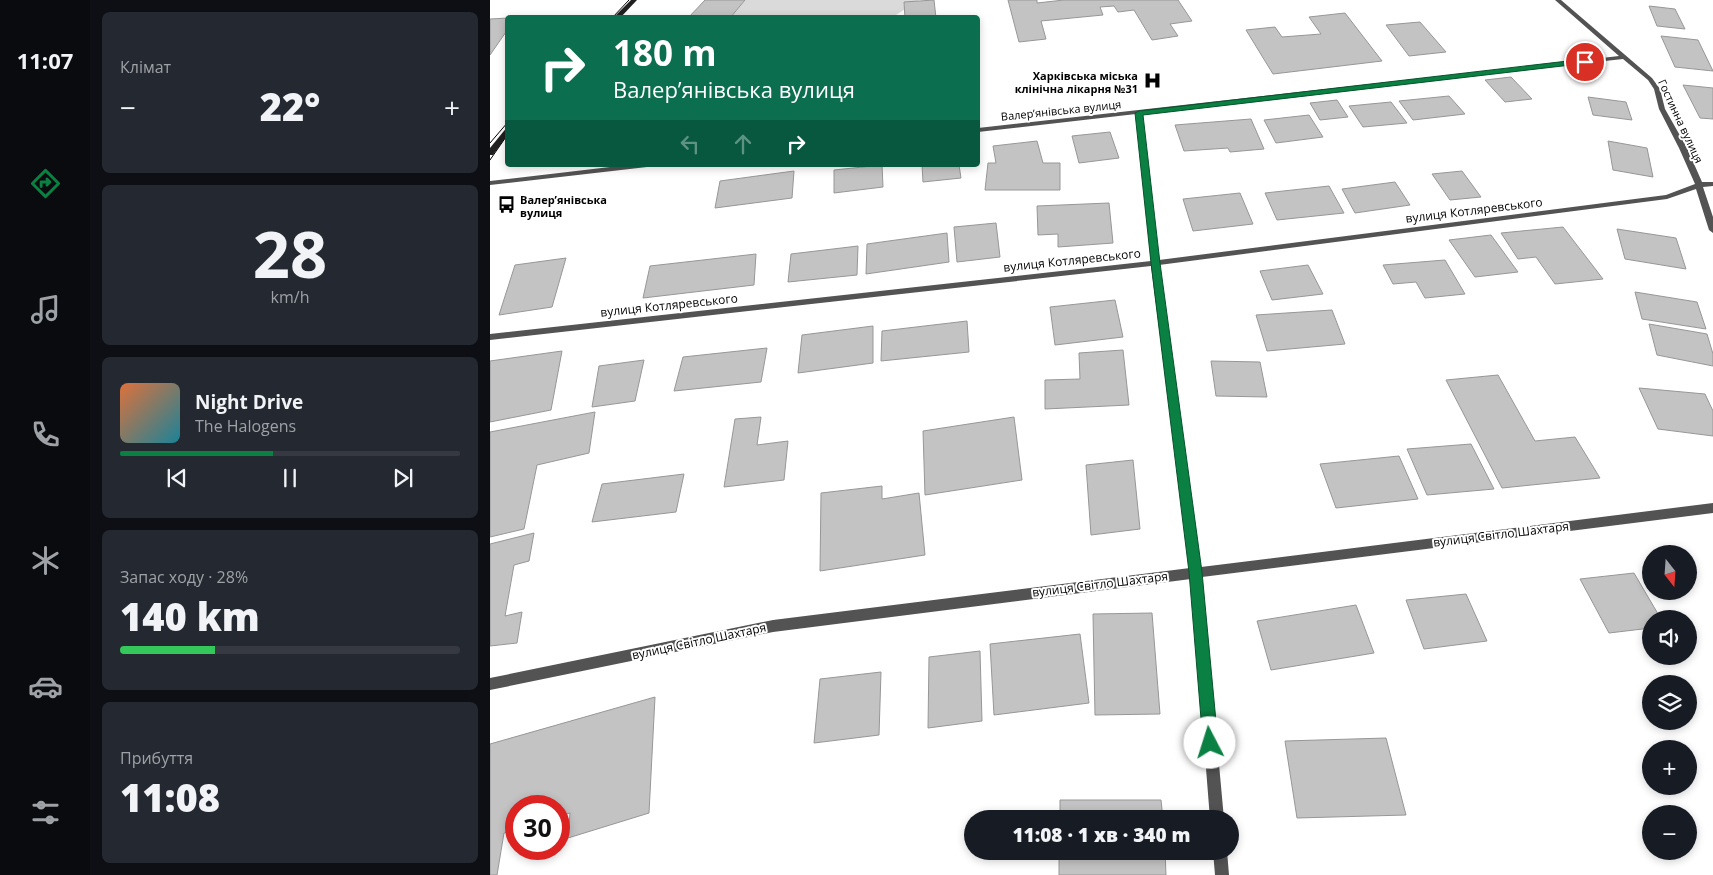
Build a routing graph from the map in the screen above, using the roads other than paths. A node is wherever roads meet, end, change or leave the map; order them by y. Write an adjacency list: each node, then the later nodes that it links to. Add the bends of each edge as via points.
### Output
1 (634, 0): 3 (street)
2 (1558, 0): 4 (street, Гостинна вулиця)
3 (619, 15)
4 (1624, 57): 5 (street, Валер’янівська вулиця); 11 (street, Гостинна вулиця, via 1657,88 1662,109)
5 (1139, 113): 6 (street, Валер’янівська вулиця); 14 (street)
6 (980, 130)
7 (505, 132): 8 (street)
8 (490, 153)
9 (630, 167): 10 (street)
10 (490, 183)
11 (1699, 184): 12 (street, вулиця Котляревського); 13 (street, Гостинна вулиця); 14 (street, вулиця Котляревського, via 1667,197)
12 (1713, 184)
13 (1713, 230)
14 (1156, 263): 15 (street, вулиця Котляревського); 17 (street)
15 (490, 337)
16 (1713, 508): 17 (street, вулиця Світло Шахтаря)
17 (1196, 572): 18 (street, вулиця Світло Шахтаря, via 773,626); 19 (street)
18 (490, 684)
19 (1216, 810)
20 (1221, 860): 21 (street)
21 (1222, 875)

